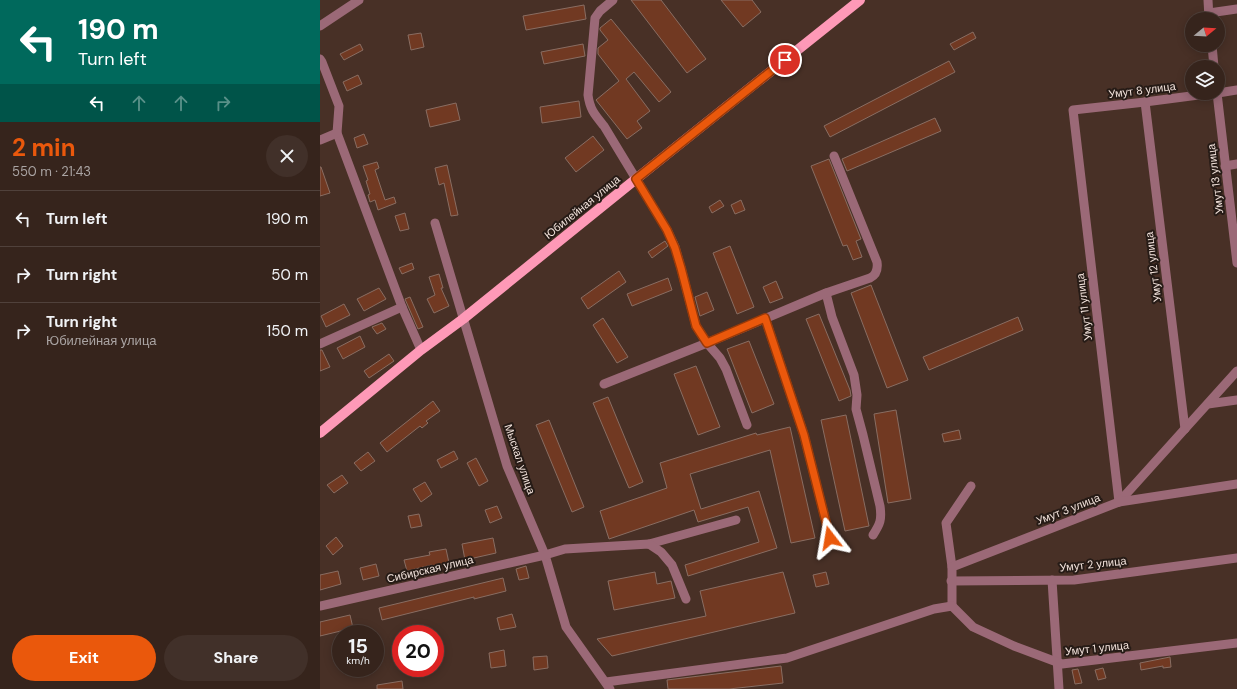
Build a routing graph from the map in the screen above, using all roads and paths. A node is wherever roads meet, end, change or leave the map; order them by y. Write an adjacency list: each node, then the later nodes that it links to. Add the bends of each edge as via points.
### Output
1 (359, 0): 8 (street)
2 (613, 0): 21 (street, via 595,18 589,104)
3 (860, 0): 21 (main road, Юбилейная улица)
4 (1208, 0): 6 (street)
5 (1237, 9): 7 (street)
6 (1209, 12)
7 (1225, 12)
8 (320, 26)
9 (320, 59): 16 (street, via 338,106)
10 (1237, 90): 11 (street, Умут 8 улица)
11 (1225, 92)
12 (1185, 97): 14 (street, Умут 8 улица)
13 (1217, 100): 20 (street, Умут 13 улица)
14 (1145, 102): 15 (street, Умут 8 улица); 37 (street, Умут 12 улица)
15 (1073, 110): 41 (street, Умут 11 улица)
16 (337, 133): 17 (street); 26 (street)
17 (320, 140)
18 (834, 156): 25 (street, via 877,266 873,276)
19 (1237, 164): 20 (street)
20 (1225, 166): 23 (street, Умут 13 улица)
21 (636, 179): 28 (main road, Юбилейная улица); 29 (street, via 675,248 696,326)
22 (435, 223): 28 (street, Мыскал улица)
23 (1236, 240): 24 (street, Умут 13 улица)
24 (1237, 262)
25 (826, 294): 27 (street); 43 (street, via 854,375 856,409 880,506 880,521)
26 (402, 307): 30 (street); 31 (street)
27 (765, 318): 29 (street); 44 (street, via 804,435)
28 (463, 319): 31 (main road, Юбилейная улица); 46 (street, Мыскал улица, via 507,466)
29 (707, 343): 33 (street); 36 (street, via 726,369)
30 (320, 344)
31 (421, 350): 38 (main road, Юбилейная улица)
32 (1237, 371): 35 (street)
33 (604, 384)
34 (1237, 400): 35 (street)
35 (1208, 404): 37 (street)
36 (747, 425)
37 (1185, 429): 41 (street)
38 (320, 433)
39 (1237, 484): 41 (street, Умут 3 улица)
40 (971, 486): 48 (street, via 946,523)
41 (1119, 502): 48 (street, Умут 3 улица)
42 (736, 520): 45 (street, Сибирская улица)
43 (873, 535)
44 (830, 538)
45 (649, 544): 46 (street, Сибирская улица, via 565,549); 51 (street, via 661,552 672,565)
46 (545, 555): 52 (street, Сибирская улица); 56 (street, Мыскал улица, via 566,627)
47 (1237, 558): 49 (street, Умут 2 улица, via 1074,580)
48 (952, 567): 50 (street)
49 (1052, 580): 50 (street, Умут 2 улица); 55 (street)
50 (952, 581): 53 (street)
51 (686, 599)
52 (320, 606)
53 (952, 606): 55 (street, Умут 1 улица, via 973,627); 56 (street, via 934,609 787,658)
54 (1237, 644): 55 (street, Умут 1 улица)
55 (1058, 663): 57 (street)
56 (608, 686)
57 (1059, 689)

